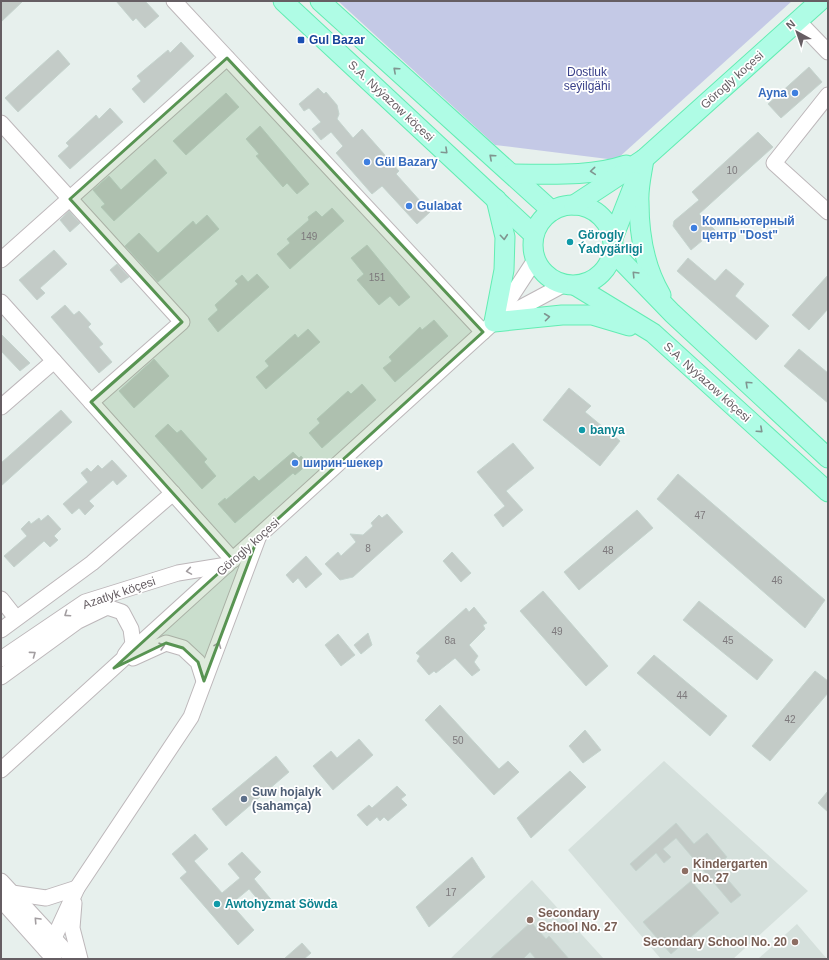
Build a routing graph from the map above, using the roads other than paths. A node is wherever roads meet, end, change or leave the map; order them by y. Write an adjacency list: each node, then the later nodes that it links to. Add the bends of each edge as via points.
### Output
1 (174, 1): 7 (street)
2 (283, 1): 13 (main road, S.A. Nyýazow köçesi, one-way to 13)
3 (320, 1): 11 (main road, one-way to 3)
4 (820, 1): 5 (main road, Görogly koçesi)
5 (798, 21): 6 (street); 10 (main road, Görogly koçesi)
6 (828, 52)
7 (227, 58): 12 (street); 24 (street)
8 (828, 95): 16 (street, via 774,163)
9 (1, 123): 12 (street)
10 (644, 159): 11 (main road, one-way to 11, via 612,170); 14 (main road, Görogly koçesi); 18 (main road, Görogly koçesi); 23 (main road, via 638,201 642,242 654,283)
11 (512, 174): 15 (main road)
12 (70, 199): 19 (street); 27 (street, via 182,322)
13 (496, 199): 17 (main road, S.A. Nyýazow köçesi); 24 (main road, one-way to 24, via 505,237 504,270)
14 (574, 205): 15 (main road); 18 (main road, via 588,207 599,214 608,225)
15 (552, 211): 17 (main road, via 539,223)
16 (828, 212)
17 (534, 235): 20 (main road, via 532,248)
18 (613, 245): 21 (main road, via 609,265 600,275 589,283); 23 (main road, one-way to 18)
19 (1, 260)
20 (535, 260): 21 (main road, via 542,272 551,280); 24 (street)
21 (570, 286): 24 (street); 25 (main road, S.A. Nyýazow köçesi)
22 (1, 302): 26 (street)
23 (672, 313): 29 (main road, one-way to 23)
24 (488, 327): 25 (main road, one-way to 25, via 562,315 592,315); 32 (street, Görogly koçesi)
25 (653, 333): 30 (main road, S.A. Nyýazow köçesi, one-way to 30)
26 (54, 361): 27 (street); 28 (street)
27 (91, 402): 31 (street)
28 (1, 408)
29 (828, 458)
30 (828, 492)
31 (173, 493): 33 (street); 35 (street, via 92,563)
32 (258, 537): 33 (street, Görogly koçesi); 40 (street, one-way to 32)
33 (230, 563): 37 (street, Azatlyk köçesi, one-way to 37, via 178,573 86,602); 38 (street, Görogly koçesi)
34 (1, 599): 35 (street)
35 (16, 618): 36 (street)
36 (1, 630)
37 (1, 659)
38 (114, 668): 39 (street, one-way to 38, via 78,621 107,607 122,612 132,629 133,644); 40 (street, one-way to 40, via 166,643 183,648 198,662); 41 (street, Görogly koçesi)
39 (1, 677)
40 (204, 681): 43 (street, via 191,717)
41 (1, 770)
42 (1, 881): 44 (street)
43 (77, 888): 44 (street, via 46,898); 45 (street); 47 (street, via 72,928)
44 (7, 896): 45 (street)
45 (51, 949): 46 (street)
46 (73, 959)
47 (80, 959)

